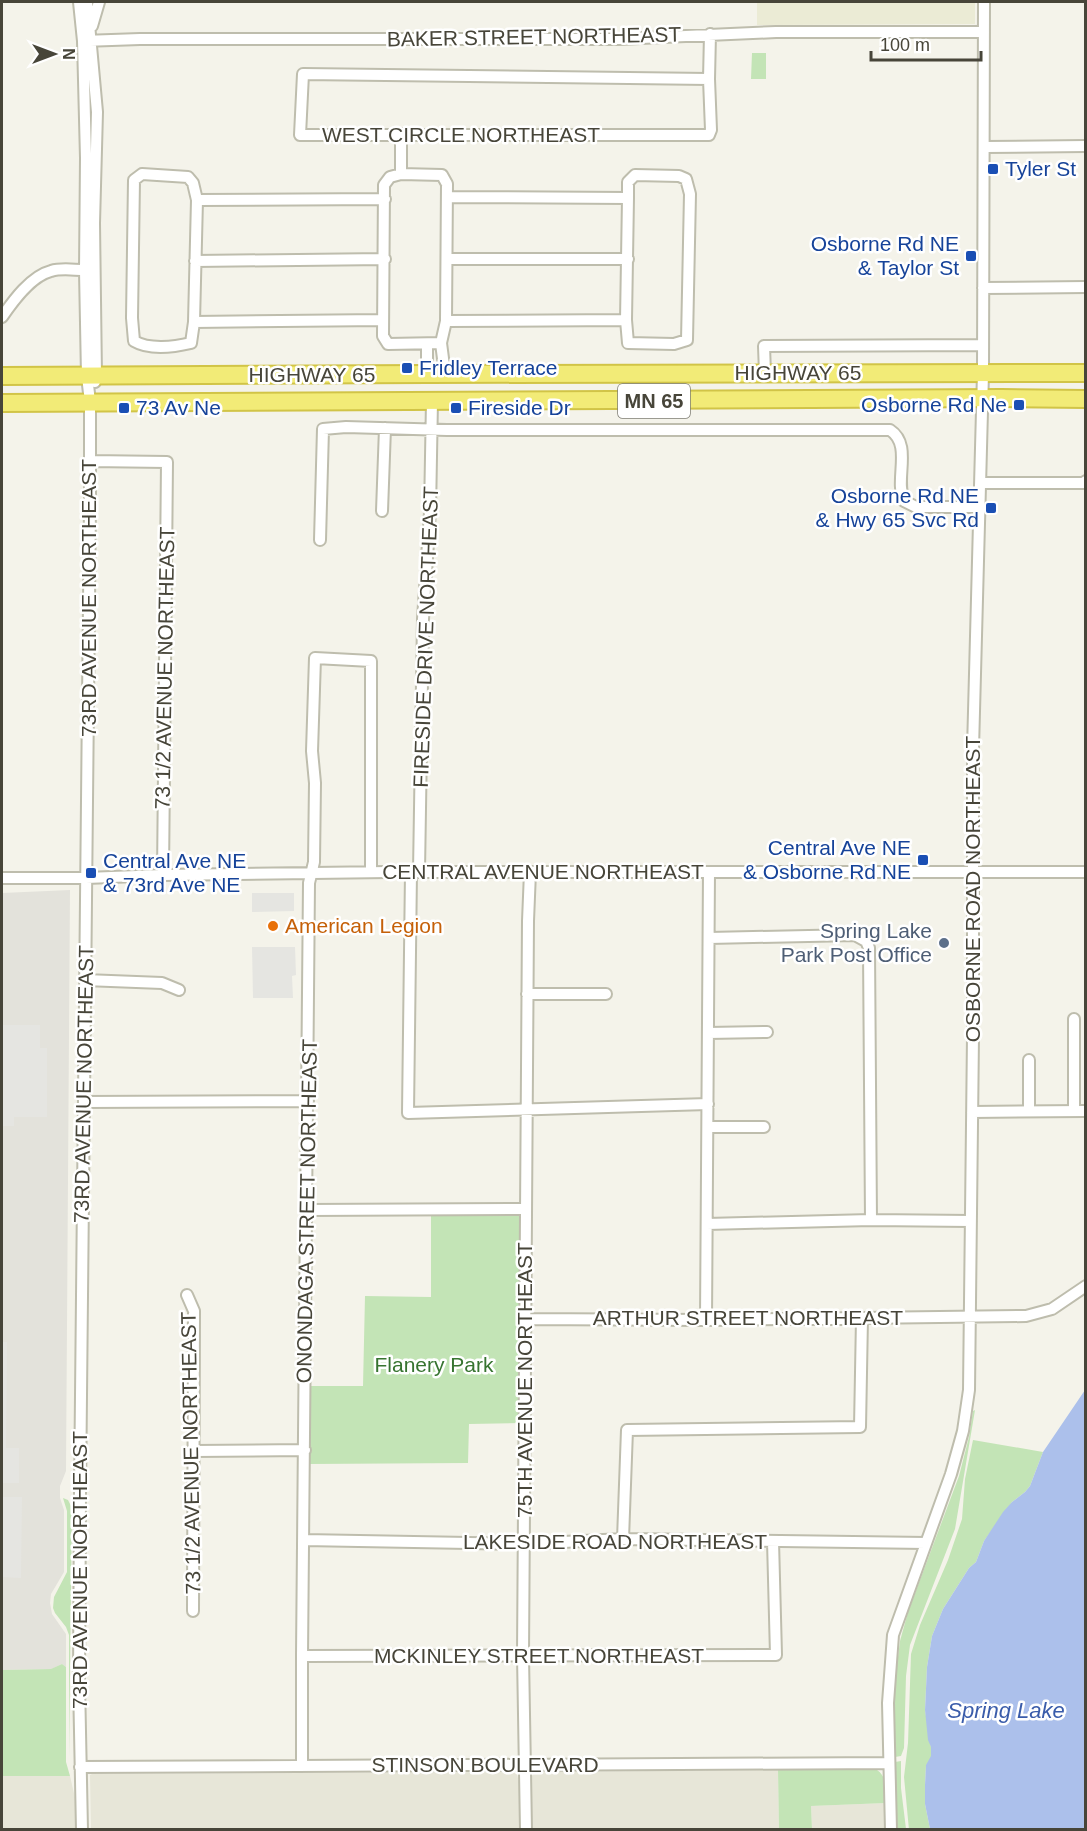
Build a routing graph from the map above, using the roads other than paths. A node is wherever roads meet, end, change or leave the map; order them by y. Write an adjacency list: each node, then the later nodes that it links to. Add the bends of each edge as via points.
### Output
1 (79, 2): 7 (street, 73RD AVENUE NORTHEAST)
2 (87, 2): 7 (street, 73RD AVENUE NORTHEAST)
3 (99, 2): 7 (street, 73RD AVENUE NORTHEAST)
4 (984, 2): 5 (street, OSBORNE ROAD NORTHEAST)
5 (984, 32): 6 (street, BAKER STREET NORTHEAST); 11 (street, OSBORNE ROAD NORTHEAST)
6 (710, 34): 7 (street, BAKER STREET NORTHEAST, via 619,39); 8 (street, WEST CIRCLE NORTHEAST)
7 (88, 37): 21 (street, 73RD AVENUE NORTHEAST, via 86,158)
8 (709, 79): 9 (street, WEST CIRCLE NORTHEAST, via 709,135); 9 (street, WEST CIRCLE NORTHEAST, via 303,74 300,135)
9 (401, 134): 12 (street)
10 (1086, 146): 11 (street)
11 (985, 147): 23 (street, OSBORNE ROAD NORTHEAST)
12 (401, 174): 13 (street, via 442,175); 15 (street, via 390,177 384,185)
13 (447, 196): 14 (street); 19 (street)
14 (628, 198): 17 (street); 26 (street, via 628,182 635,175 686,179 690,194 687,340 674,344 628,343)
15 (385, 199): 16 (street); 18 (street)
16 (197, 200): 20 (street); 28 (street, via 188,177 142,174 134,180 134,341 142,346 190,343)
17 (628, 258): 19 (street); 26 (street)
18 (385, 259): 20 (street); 25 (street)
19 (447, 259): 27 (street)
20 (195, 261): 28 (street)
21 (90, 270): 24 (street, via 75,268 39,276 17,295); 38 (street, 73RD AVENUE NORTHEAST)
22 (1086, 287): 23 (street)
23 (983, 288): 31 (street, OSBORNE ROAD NORTHEAST)
24 (2, 317)
25 (383, 320): 28 (street); 29 (street, via 383,336 388,344)
26 (627, 320): 27 (street)
27 (446, 321): 30 (street)
28 (194, 322)
29 (427, 344): 30 (street); 35 (street)
30 (441, 344): 36 (street)
31 (983, 345): 32 (street, via 764,346); 33 (street, OSBORNE ROAD NORTHEAST)
32 (765, 373): 33 (highway, HIGHWAY 65 / MN 65); 36 (highway, HIGHWAY 65 / MN 65)
33 (983, 373): 34 (highway, MN 65); 39 (street, OSBORNE ROAD NORTHEAST)
34 (1086, 373)
35 (428, 374): 36 (highway, HIGHWAY 65 / MN 65); 38 (highway, HIGHWAY 65 / MN 65)
36 (445, 374)
37 (2, 376): 38 (highway, HIGHWAY 65 / MN 65)
38 (92, 376): 42 (street, 73RD AVENUE NORTHEAST)
39 (982, 399): 40 (highway, MN 65); 41 (highway, HIGHWAY 65 / MN 65); 48 (street, OSBORNE ROAD NORTHEAST)
40 (1086, 399)
41 (432, 401): 42 (highway, HIGHWAY 65 / MN 65); 45 (street, FIRESIDE DRIVE NORTHEAST)
42 (90, 402): 43 (highway, HIGHWAY 65 / MN 65); 46 (street, 73RD AVENUE NORTHEAST)
43 (2, 403)
44 (385, 428): 45 (street); 50 (street); 51 (street, via 323,429)
45 (432, 430): 49 (street, via 890,430 900,440 902,449 904,501 916,507); 53 (street, FIRESIDE DRIVE NORTHEAST)
46 (90, 461): 59 (street, 73 1/2 AVENUE NORTHEAST, via 167,462); 61 (street, 73RD AVENUE NORTHEAST)
47 (1086, 481): 48 (street)
48 (980, 483): 49 (street, OSBORNE ROAD NORTHEAST)
49 (980, 507): 56 (street, OSBORNE ROAD NORTHEAST)
50 (382, 511)
51 (320, 540)
52 (371, 872): 53 (street, CENTRAL AVENUE NORTHEAST); 58 (street, CENTRAL AVENUE NORTHEAST); 58 (street, ONONDAGA STREET NORTHEAST, via 371,661 315,658)
53 (415, 872): 54 (street, CENTRAL AVENUE NORTHEAST); 74 (street, FIRESIDE DRIVE NORTHEAST, via 408,1113)
54 (530, 872): 55 (street, CENTRAL AVENUE NORTHEAST); 65 (street, 75TH AVENUE NORTHEAST)
55 (709, 872): 56 (street, CENTRAL AVENUE NORTHEAST); 62 (street)
56 (973, 872): 57 (street, CENTRAL AVENUE NORTHEAST); 78 (street, OSBORNE ROAD NORTHEAST)
57 (1086, 872)
58 (312, 873): 59 (street, CENTRAL AVENUE NORTHEAST); 71 (street, ONONDAGA STREET NORTHEAST)
59 (163, 875): 61 (street, CENTRAL AVENUE NORTHEAST)
60 (2, 878): 61 (street, CENTRAL AVENUE NORTHEAST)
61 (86, 878): 63 (street, 73RD AVENUE NORTHEAST)
62 (709, 938): 69 (street); 83 (street, via 855,935 866,941)
63 (85, 980): 64 (street, via 162,983); 72 (street, 73RD AVENUE NORTHEAST)
64 (179, 990)
65 (527, 994): 66 (street); 74 (street, 75TH AVENUE NORTHEAST)
66 (606, 994)
67 (1074, 1019): 76 (street)
68 (767, 1032): 69 (street)
69 (708, 1033): 73 (street)
70 (1029, 1060): 75 (street)
71 (308, 1101): 72 (street); 82 (street, ONONDAGA STREET NORTHEAST)
72 (84, 1102): 105 (street, 73RD AVENUE NORTHEAST)
73 (708, 1104): 74 (street); 79 (street)
74 (527, 1110): 81 (street, 75TH AVENUE NORTHEAST)
75 (1029, 1111): 76 (street); 78 (street)
76 (1074, 1111): 77 (street)
77 (1086, 1111)
78 (972, 1112): 84 (street, OSBORNE ROAD NORTHEAST)
79 (708, 1127): 80 (street); 85 (street)
80 (764, 1127)
81 (526, 1209): 82 (street); 90 (street, 75TH AVENUE NORTHEAST)
82 (307, 1210): 92 (street, ONONDAGA STREET NORTHEAST)
83 (871, 1220): 84 (street); 85 (street)
84 (971, 1221): 88 (street, OSBORNE ROAD NORTHEAST)
85 (707, 1224): 91 (street)
86 (1086, 1286): 88 (street, ARTHUR STREET NORTHEAST, via 1040,1313)
87 (188, 1295): 93 (street, 73 1/2 AVENUE NORTHEAST, via 194,1311)
88 (970, 1317): 89 (street, ARTHUR STREET NORTHEAST); 97 (street, OSBORNE ROAD NORTHEAST, via 969,1390 963,1431)
89 (862, 1318): 91 (street, ARTHUR STREET NORTHEAST); 94 (street, via 860,1427 627,1430)
90 (525, 1319): 91 (street, ARTHUR STREET NORTHEAST); 98 (street, 75TH AVENUE NORTHEAST)
91 (706, 1320)
92 (305, 1450): 93 (street); 95 (street, ONONDAGA STREET NORTHEAST)
93 (194, 1451): 99 (street, 73 1/2 AVENUE NORTHEAST)
94 (623, 1539): 96 (street, LAKESIDE ROAD NORTHEAST); 98 (street, LAKESIDE ROAD NORTHEAST)
95 (304, 1540): 98 (street, LAKESIDE ROAD NORTHEAST); 100 (street, ONONDAGA STREET NORTHEAST)
96 (773, 1541): 97 (street, LAKESIDE ROAD NORTHEAST); 101 (street, MCKINLEY STREET NORTHEAST, via 776,1655)
97 (926, 1543): 102 (street, OSBORNE ROAD NORTHEAST, via 893,1635)
98 (524, 1544): 101 (street, 75TH AVENUE NORTHEAST)
99 (193, 1611)
100 (302, 1656): 101 (street, MCKINLEY STREET NORTHEAST); 104 (street, ONONDAGA STREET NORTHEAST)
101 (523, 1656): 103 (street, 75TH AVENUE NORTHEAST)
102 (889, 1763): 103 (street, STINSON BOULEVARD); 108 (street, OSBORNE ROAD NORTHEAST)
103 (524, 1765): 104 (street, STINSON BOULEVARD); 107 (street, 75TH AVENUE NORTHEAST)
104 (302, 1766): 105 (street, STINSON BOULEVARD)
105 (80, 1767): 106 (street, 73RD AVENUE NORTHEAST)
106 (82, 1830)
107 (526, 1830)
108 (891, 1830)

